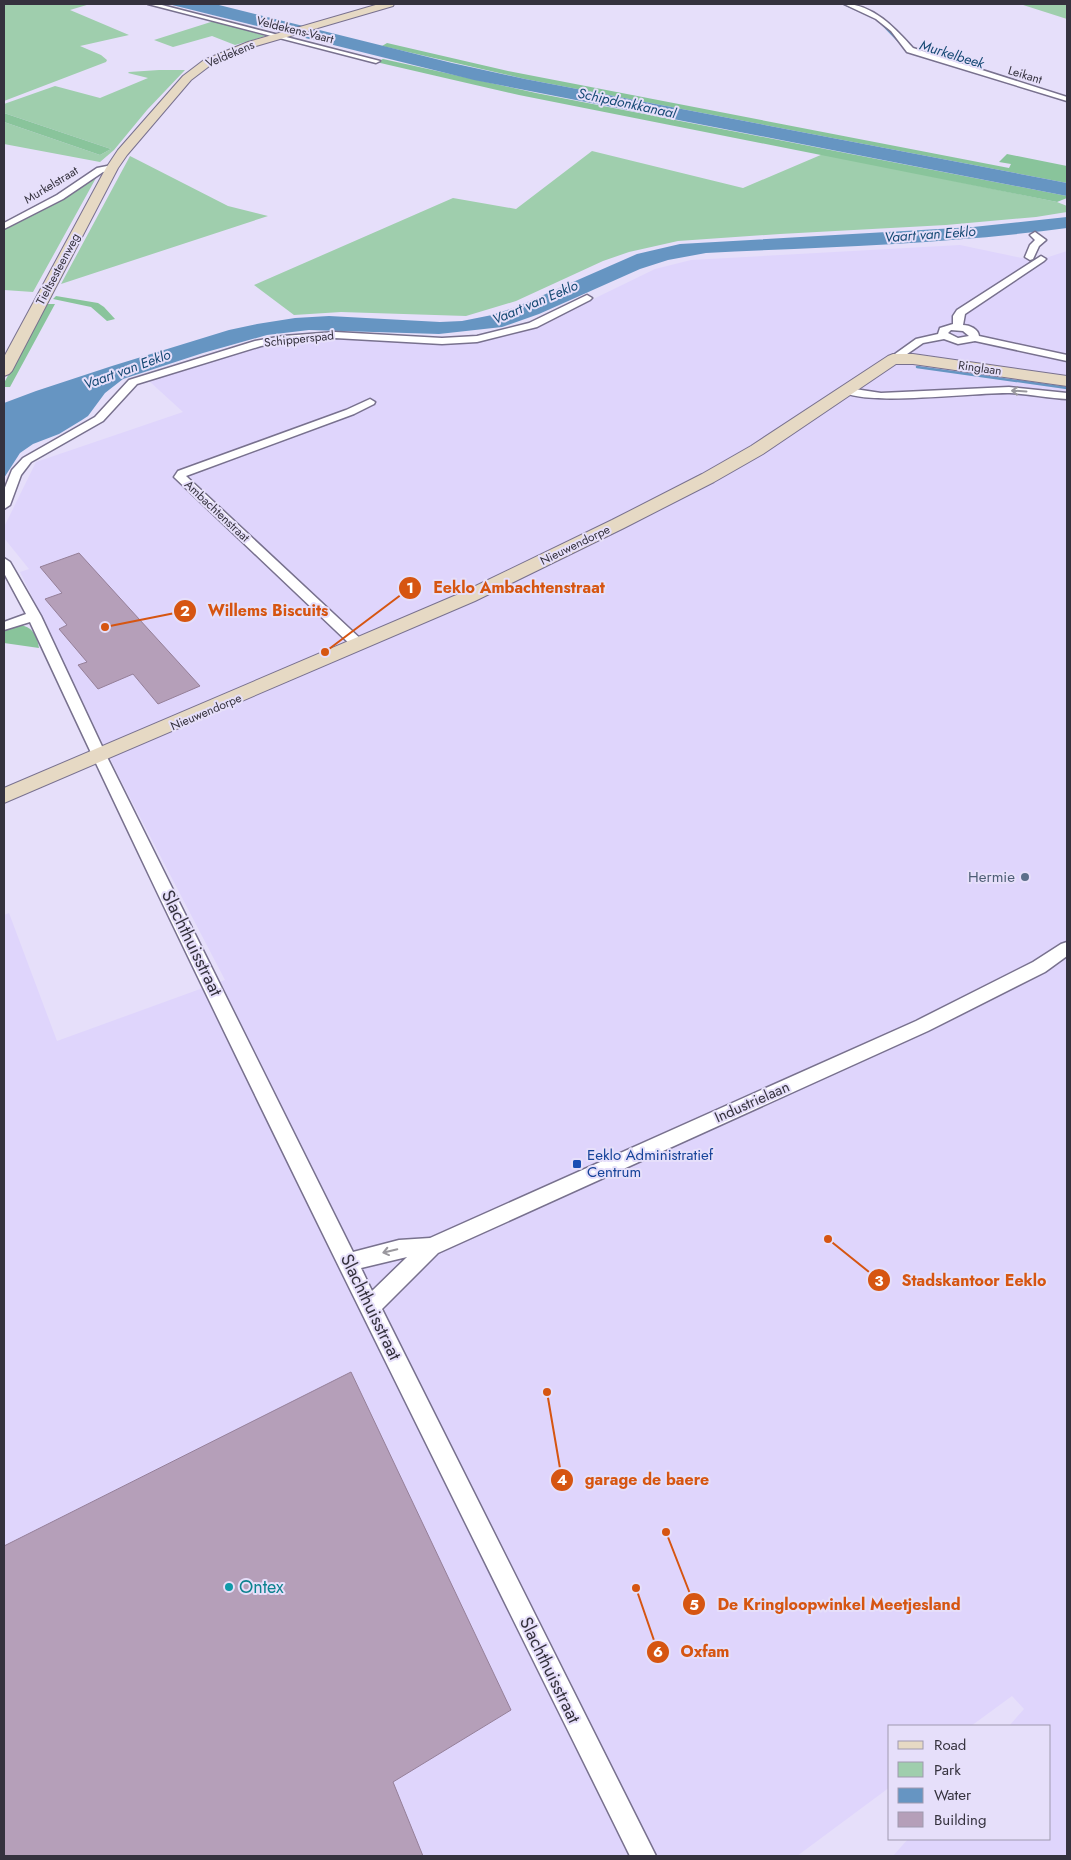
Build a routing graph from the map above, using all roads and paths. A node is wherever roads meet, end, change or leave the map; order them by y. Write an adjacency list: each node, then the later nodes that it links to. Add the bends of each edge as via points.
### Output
1 (151, 4): 4 (street, Veldekens-Vaart)
2 (389, 4): 4 (main road, Veldekens)
3 (847, 4): 6 (street, Leikant, via 878,18 910,50)
4 (276, 36): 5 (street, Veldekens-Vaart); 7 (main road, Veldekens, via 224,54 195,71)
5 (376, 61)
6 (1067, 99)
7 (112, 168): 8 (street, Murkelstraat, via 100,170 60,197); 18 (main road, Tieltsesteenweg)
8 (4, 226)
9 (1036, 235): 10 (street, via 1041,240)
10 (1030, 257)
11 (1041, 259): 13 (street, via 961,312)
12 (588, 298): 23 (street, Schipperspad, via 533,324 494,335 442,341 335,335 283,339 259,343 133,382 121,391 101,418 21,465)
13 (958, 327): 14 (street, via 944,330); 15 (street, via 972,331)
14 (945, 336): 15 (street, via 957,341); 17 (street, via 920,341)
15 (974, 338): 16 (street)
16 (1067, 358)
17 (893, 359): 19 (main road, Ringlaan, via 913,359); 20 (main road, Nieuwendorpe)
18 (4, 371)
19 (1067, 381)
20 (848, 391): 21 (street, one-way to 20, via 1010,390 881,396); 28 (main road, Nieuwendorpe, via 757,450 700,482 468,597)
21 (1067, 396)
22 (370, 402): 28 (street, Ambachtenstraat, via 180,476)
23 (4, 505)
24 (4, 562): 25 (street)
25 (10, 584): 26 (street)
26 (34, 616): 27 (street); 29 (street, Slachthuisstraat)
27 (4, 626)
28 (359, 645): 29 (main road, Nieuwendorpe)
29 (100, 757): 30 (main road, Nieuwendorpe); 33 (street, Slachthuisstraat)
30 (4, 796)
31 (1067, 948): 32 (street, Industrielaan, via 1039,967 922,1026)
32 (431, 1247): 33 (street, Industrielaan, one-way to 33, via 399,1249); 34 (street, Industrielaan)
33 (349, 1262): 34 (street, Slachthuisstraat)
34 (370, 1307): 35 (street, Slachthuisstraat)
35 (643, 1856)

